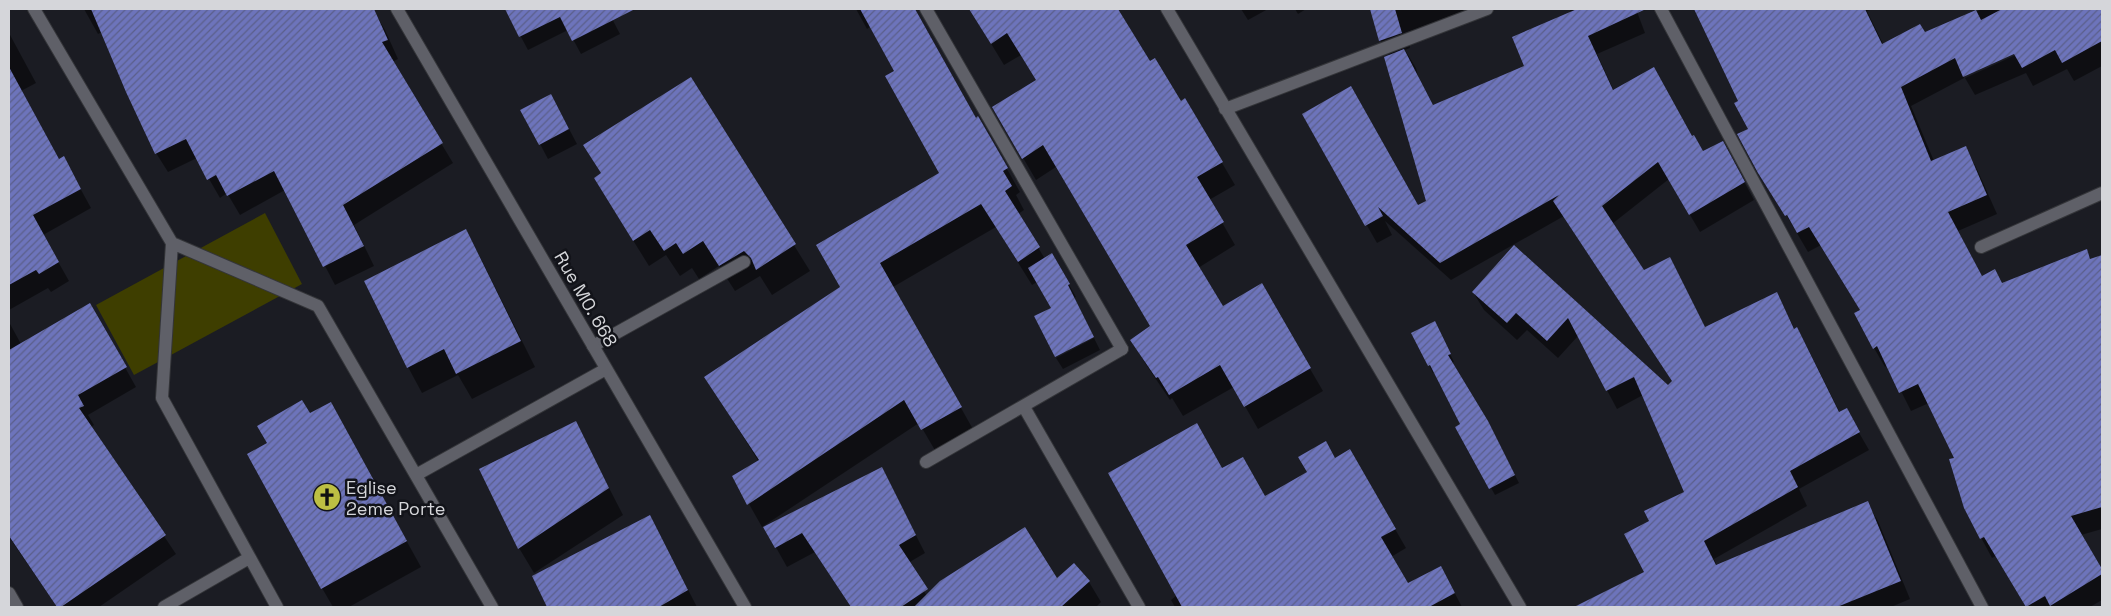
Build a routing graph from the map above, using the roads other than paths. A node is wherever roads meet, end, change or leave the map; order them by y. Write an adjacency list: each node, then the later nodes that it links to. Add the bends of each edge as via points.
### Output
1 (34, 9): 9 (street)
2 (397, 9): 12 (street, Rue MO. 668)
3 (926, 9): 14 (street, via 1122,349)
4 (1167, 9): 7 (street)
5 (1487, 9): 7 (street)
6 (1661, 9): 26 (street)
7 (1225, 109): 25 (street)
8 (2102, 193): 10 (street)
9 (172, 243): 16 (street, via 318,306); 17 (street, via 162,398)
10 (1982, 247)
11 (744, 262): 12 (street)
12 (593, 346): 13 (street, Rue MO. 668)
13 (606, 368): 16 (street); 23 (street, Rue MO. 668)
14 (1024, 407): 15 (street); 24 (street)
15 (926, 462)
16 (416, 475): 22 (street)
17 (249, 558): 20 (street); 21 (street)
18 (9, 593): 19 (street)
19 (17, 607)
20 (164, 607)
21 (276, 607)
22 (492, 607)
23 (745, 607)
24 (1139, 607)
25 (1520, 607)
26 (1982, 607)

